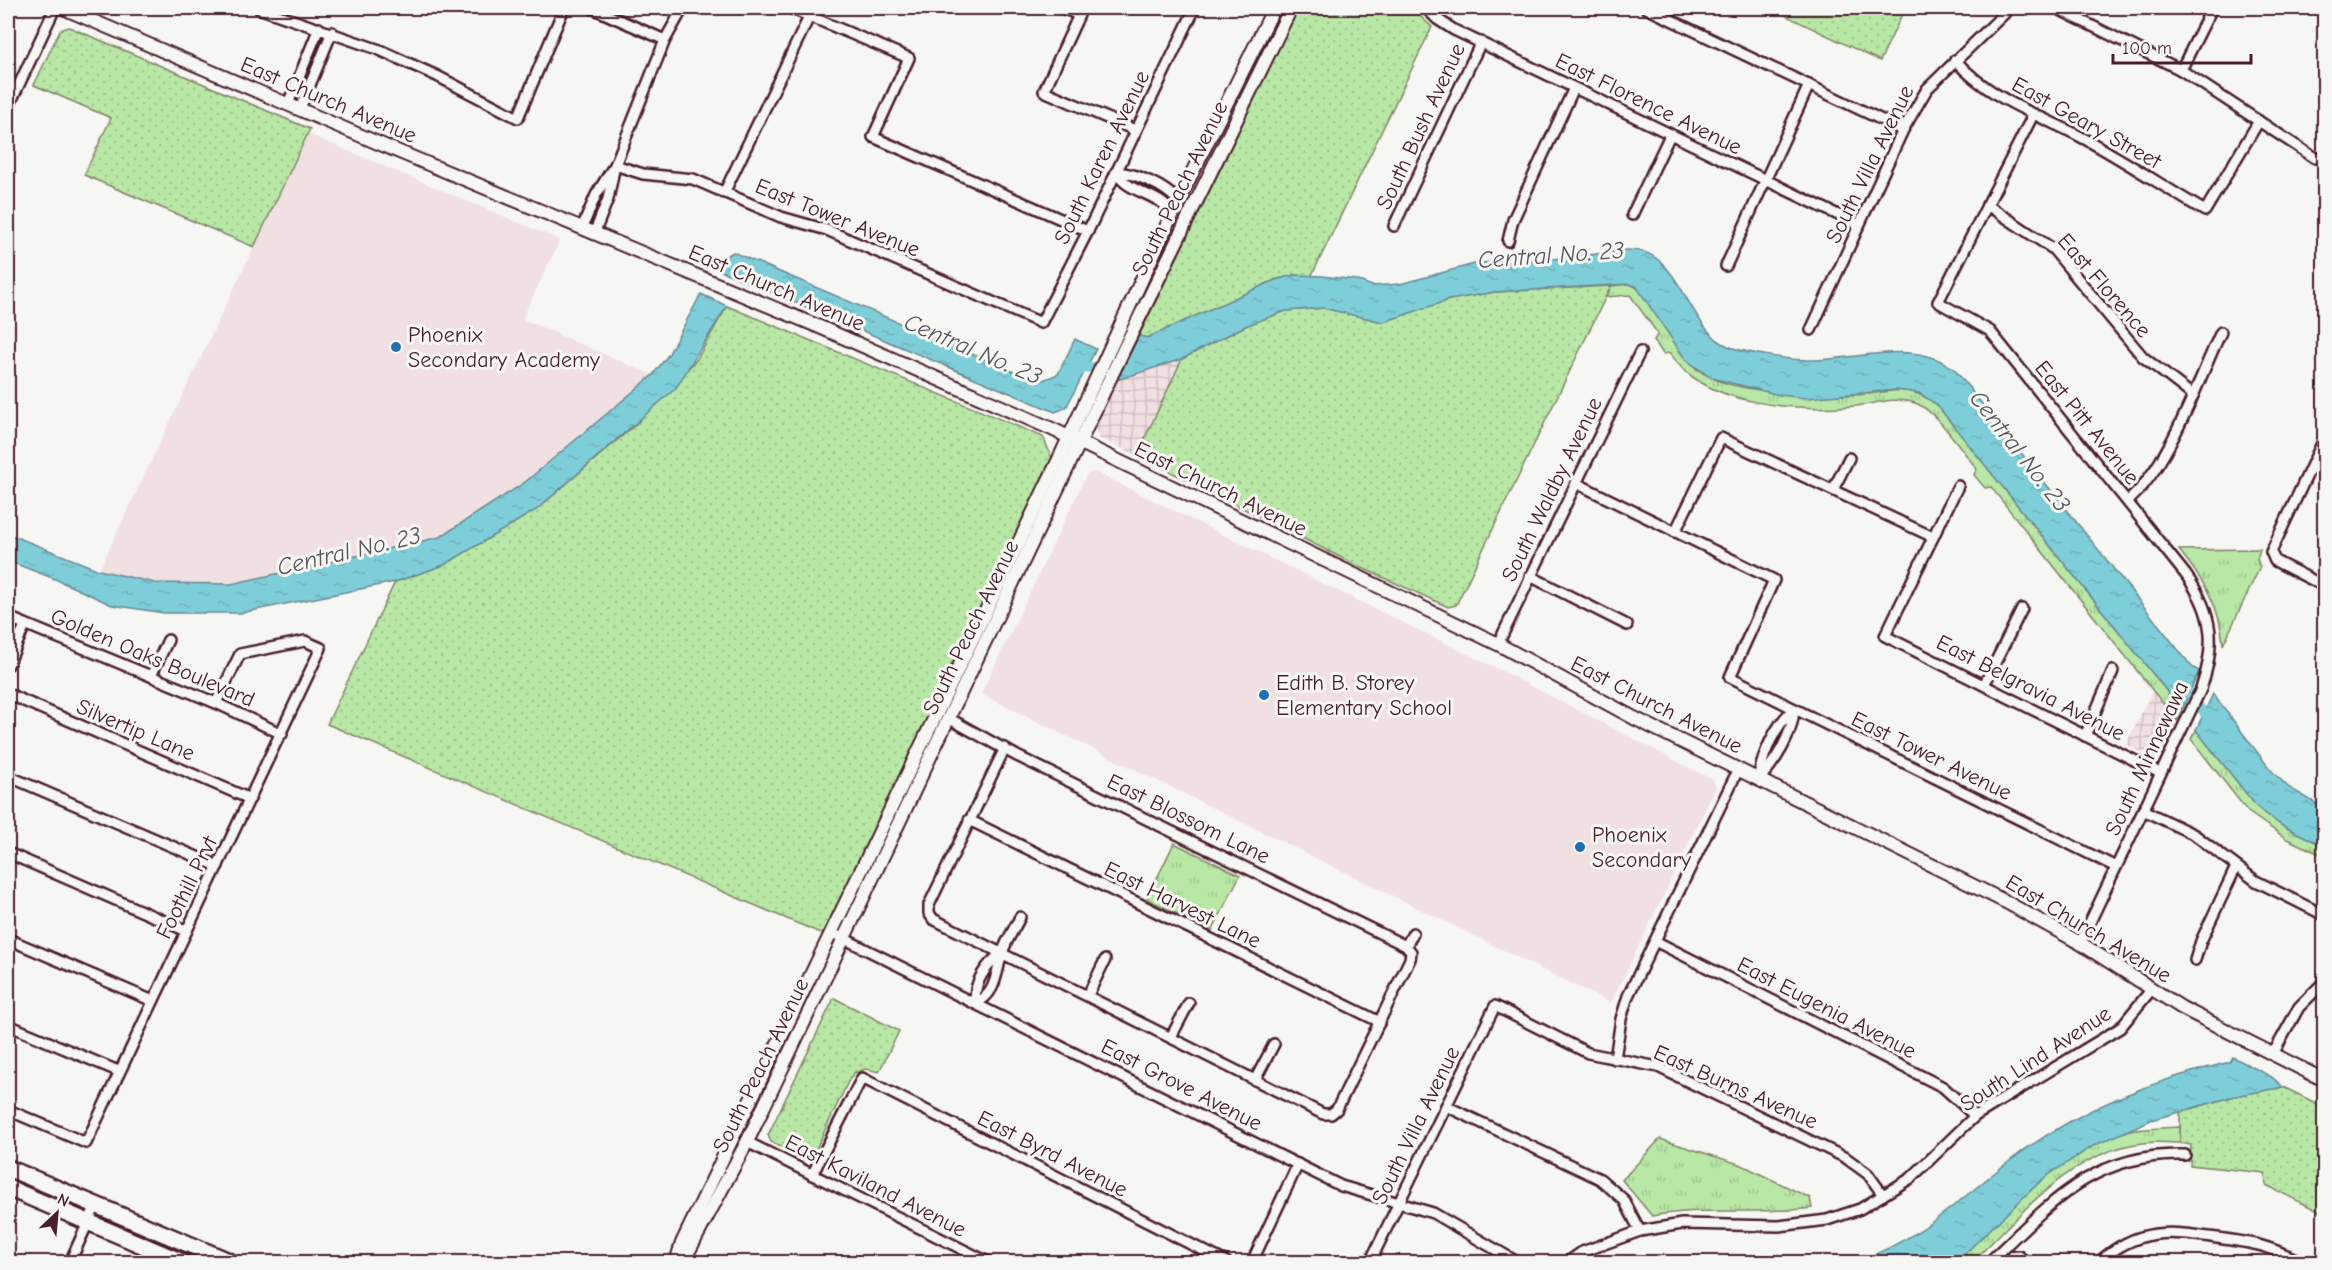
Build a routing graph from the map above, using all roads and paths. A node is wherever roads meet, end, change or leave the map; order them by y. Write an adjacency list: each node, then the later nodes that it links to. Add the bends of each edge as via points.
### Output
1 (55, 8): 27 (street)
2 (63, 8): 26 (street, East Church Avenue)
3 (564, 8): 19 (street, via 518,118 437,76)
4 (592, 8): 20 (street)
5 (682, 8): 20 (street)
6 (790, 8): 17 (street)
7 (1062, 8): 31 (street, via 1079,15 1044,91)
8 (1195, 8): 31 (street, South Karen Avenue)
9 (1274, 8): 39 (street, South Peach Avenue)
10 (1291, 8): 50 (street, South Peach Avenue)
11 (1426, 8): 21 (street, East Florence Avenue, via 1437,19)
12 (1646, 8): 24 (street)
13 (2010, 8): 22 (street, South Villa Avenue)
14 (2056, 8): 23 (street)
15 (2212, 8): 23 (street)
16 (264, 9): 18 (street)
17 (810, 15): 38 (street); 46 (street, via 909,58 873,137)
18 (319, 28): 19 (street); 26 (street)
19 (332, 33): 28 (street)
20 (665, 40): 35 (street)
21 (1481, 42): 25 (street, East Florence Avenue); 44 (street, South Bush Avenue)
22 (1955, 60): 29 (street, East Geary Street, via 1974,81); 32 (street, South Villa Avenue, via 1927,89)
23 (2181, 70): 30 (street)
24 (1809, 85): 32 (street); 37 (street)
25 (1574, 88): 33 (street, East Florence Avenue); 48 (street, via 1513,220)
26 (288, 104): 28 (street, East Church Avenue)
27 (8, 108)
28 (300, 110): 45 (street, East Church Avenue)
29 (2033, 115): 30 (street, East Geary Street, via 2083,138 2205,212); 40 (street)
30 (2259, 121): 34 (street)
31 (1136, 130): 36 (street, South Karen Avenue)
32 (1903, 130): 43 (street, South Villa Avenue)
33 (1670, 135): 37 (street, East Florence Avenue); 42 (street)
34 (2315, 158)
35 (615, 165): 38 (street, East Tower Avenue, via 643,174 693,179); 45 (street); 47 (street, via 608,199)
36 (1116, 172): 39 (street, via 1129,172); 41 (street, via 1123,183 1162,203); 46 (street, South Karen Avenue)
37 (1764, 180): 43 (street, East Florence Avenue); 49 (street)
38 (724, 193): 51 (street, East Tower Avenue, via 781,217 827,230)
39 (1178, 201): 41 (street, South Peach Avenue); 50 (street, via 1182,214 1155,275)
40 (1987, 205): 55 (street, East Florence, via 2053,249 2143,357); 62 (street, East Pitt Avenue, via 1938,302 1990,332)
41 (1172, 214): 57 (street, South Peach Avenue, via 1107,354)
42 (1632, 215)
43 (1859, 225): 52 (street, South Villa Avenue)
44 (1394, 226)
45 (582, 228): 47 (street, East Church Avenue)
46 (1088, 231): 51 (street, South Karen Avenue)
47 (594, 234): 57 (street, East Church Avenue, via 822,328)
48 (1508, 241)
49 (1726, 266)
50 (1151, 295): 57 (street, South Peach Avenue, via 1113,374)
51 (1041, 323)
52 (1811, 330)
53 (2221, 332): 55 (street)
54 (1640, 352): 59 (street, South Waldby Avenue)
55 (2191, 394): 62 (street, via 2154,474)
56 (2325, 438): 68 (street, via 2272,546 2272,557)
57 (1074, 440): 65 (street, South Peach Avenue); 74 (street, East Church Avenue); 76 (street, South Peach Avenue)
58 (1849, 458): 61 (street)
59 (1576, 483): 63 (street); 66 (street, South Waldby Avenue)
60 (1958, 486): 64 (street)
61 (1833, 490): 63 (street, via 1721,438); 64 (street)
62 (2128, 501): 67 (street, East Pitt Avenue)
63 (1676, 532): 82 (street, East Tower Avenue, via 1774,580 1730,677)
64 (1933, 537): 79 (street, East Belgravia Avenue, via 1885,636)
65 (1007, 567): 76 (street, via 1000,592 970,657 969,667); 101 (street, South Peach Avenue)
66 (1530, 576): 72 (street); 74 (street, South Waldby Avenue)
67 (2193, 585): 88 (street, South Minnewawa, via 2202,601 2211,652 2201,689)
68 (2325, 586)
69 (2022, 609): 79 (street)
70 (8, 617): 71 (street, Golden Oaks Boulevard)
71 (26, 625): 75 (street); 78 (street, Golden Oaks Boulevard)
72 (1627, 625)
73 (168, 640): 78 (street)
74 (1498, 644): 87 (street, East Church Avenue)
75 (8, 665)
76 (973, 670): 83 (street, South Peach Avenue)
77 (2114, 671): 85 (street)
78 (151, 676): 81 (street, Golden Oaks Boulevard)
79 (1984, 685): 85 (street, East Belgravia Avenue)
80 (8, 694): 91 (street, Silvertip Lane)
81 (216, 703): 84 (street, Golden Oaks Boulevard); 84 (street, Foothill Prvt, via 240,654 305,642 321,648)
82 (1794, 709): 90 (street, via 1783,718 1765,754); 96 (street, East Tower Avenue)
83 (950, 719): 86 (street, East Blossom Lane); 104 (street, South Peach Avenue)
84 (282, 734): 91 (street, Foothill Prvt)
85 (2085, 736): 88 (street, East Belgravia Avenue)
86 (1005, 748): 93 (street); 107 (street, East Blossom Lane)
87 (1738, 770): 90 (street, East Church Avenue); 105 (street)
88 (2160, 773): 92 (street, South Minnewawa)
89 (8, 776): 95 (street)
90 (1758, 780): 106 (street, East Church Avenue, via 2006,902)
91 (250, 799): 95 (street, Foothill Prvt)
92 (2143, 810): 96 (street, South Minnewawa); 97 (street, via 2195,834)
93 (969, 820): 108 (street, via 929,905 929,913 933,919); 120 (street, East Harvest Lane)
94 (8, 854): 100 (street)
95 (218, 866): 100 (street, Foothill Prvt)
96 (2116, 867): 106 (street, South Minnewawa)
97 (2236, 867): 98 (street, via 2273,891); 110 (street)
98 (2325, 915)
99 (1020, 917): 108 (street)
100 (187, 931): 116 (street, Foothill Prvt)
101 (831, 933): 104 (street, East Grove Avenue); 148 (street, South Peach Avenue, via 682,1243)
102 (1413, 933): 107 (street)
103 (8, 939): 116 (street)
104 (844, 939): 117 (street, East Grove Avenue); 132 (street, South Peach Avenue)
105 (1655, 941): 125 (street, via 1628,996); 131 (street, East Eugenia Avenue, via 1943,1087)
106 (2080, 943): 114 (street, East Church Avenue)
107 (1409, 949): 120 (street)
108 (1002, 953): 111 (street, via 989,962); 113 (street, via 1001,968); 115 (street)
109 (1105, 960): 115 (street)
110 (2195, 960)
111 (981, 978): 113 (street, via 988,978); 117 (street, via 974,993)
112 (2325, 982): 124 (street, via 2299,1007)
113 (992, 985): 117 (street, via 985,999)
114 (2151, 990): 124 (street, East Church Avenue); 131 (street, South Lind Avenue, via 2120,1028)
115 (1088, 995): 122 (street)
116 (153, 1001): 126 (street, Foothill Prvt)
117 (976, 1003): 134 (street, East Grove Avenue)
118 (1189, 1003): 122 (street)
119 (1495, 1006): 125 (street, East Burns Avenue, via 1588,1053); 129 (street, South Villa Avenue)
120 (1380, 1022): 127 (street, via 1331,1114 1323,1114)
121 (8, 1025): 126 (street)
122 (1171, 1037): 127 (street)
123 (1274, 1044): 127 (street)
124 (2273, 1054): 128 (street, East Church Avenue)
125 (1616, 1059): 138 (street, East Burns Avenue, via 1658,1067 1846,1158 1868,1174)
126 (118, 1071): 130 (street, Foothill Prvt, via 86,1143)
127 (1255, 1080)
128 (2325, 1080)
129 (1446, 1106): 139 (street, South Villa Avenue); 142 (street, via 1600,1179 1623,1200)
130 (8, 1110)
131 (1976, 1116): 138 (street, South Lind Avenue, via 1911,1178)
132 (747, 1142): 136 (street, East Kaviland Avenue); 149 (street, South Peach Avenue)
133 (2185, 1155): 143 (street, via 2146,1156 2099,1170 2054,1202)
134 (1298, 1164): 139 (street, East Grove Avenue, via 1341,1186); 152 (street)
135 (8, 1168): 140 (main road)
136 (812, 1175): 150 (street, East Kaviland Avenue); 151 (street, East Byrd Avenue, via 862,1078)
137 (8, 1188): 141 (main road)
138 (1883, 1195): 142 (street, South Lind Avenue, via 1860,1209 1827,1220 1779,1226 1682,1224)
139 (1398, 1203): 153 (street, South Villa Avenue); 154 (street, East Grove Avenue, via 1433,1213)
140 (96, 1205): 141 (street); 147 (main road)
141 (89, 1223): 145 (street); 146 (main road)
142 (1640, 1231): 155 (street, South Lind Avenue, via 1582,1252)
143 (2005, 1248): 144 (street); 156 (street)
144 (2013, 1259): 157 (street, via 2019,1256)
145 (70, 1263)
146 (182, 1263)
147 (231, 1263)
148 (676, 1263)
149 (683, 1263)
150 (988, 1263)
151 (1226, 1263)
152 (1252, 1263)
153 (1370, 1263)
154 (1516, 1263)
155 (1568, 1263)
156 (1989, 1263)
157 (2025, 1263)
158 (2099, 1263): 159 (street, via 2128,1241 2167,1232 2250,1241)
159 (2302, 1263)

